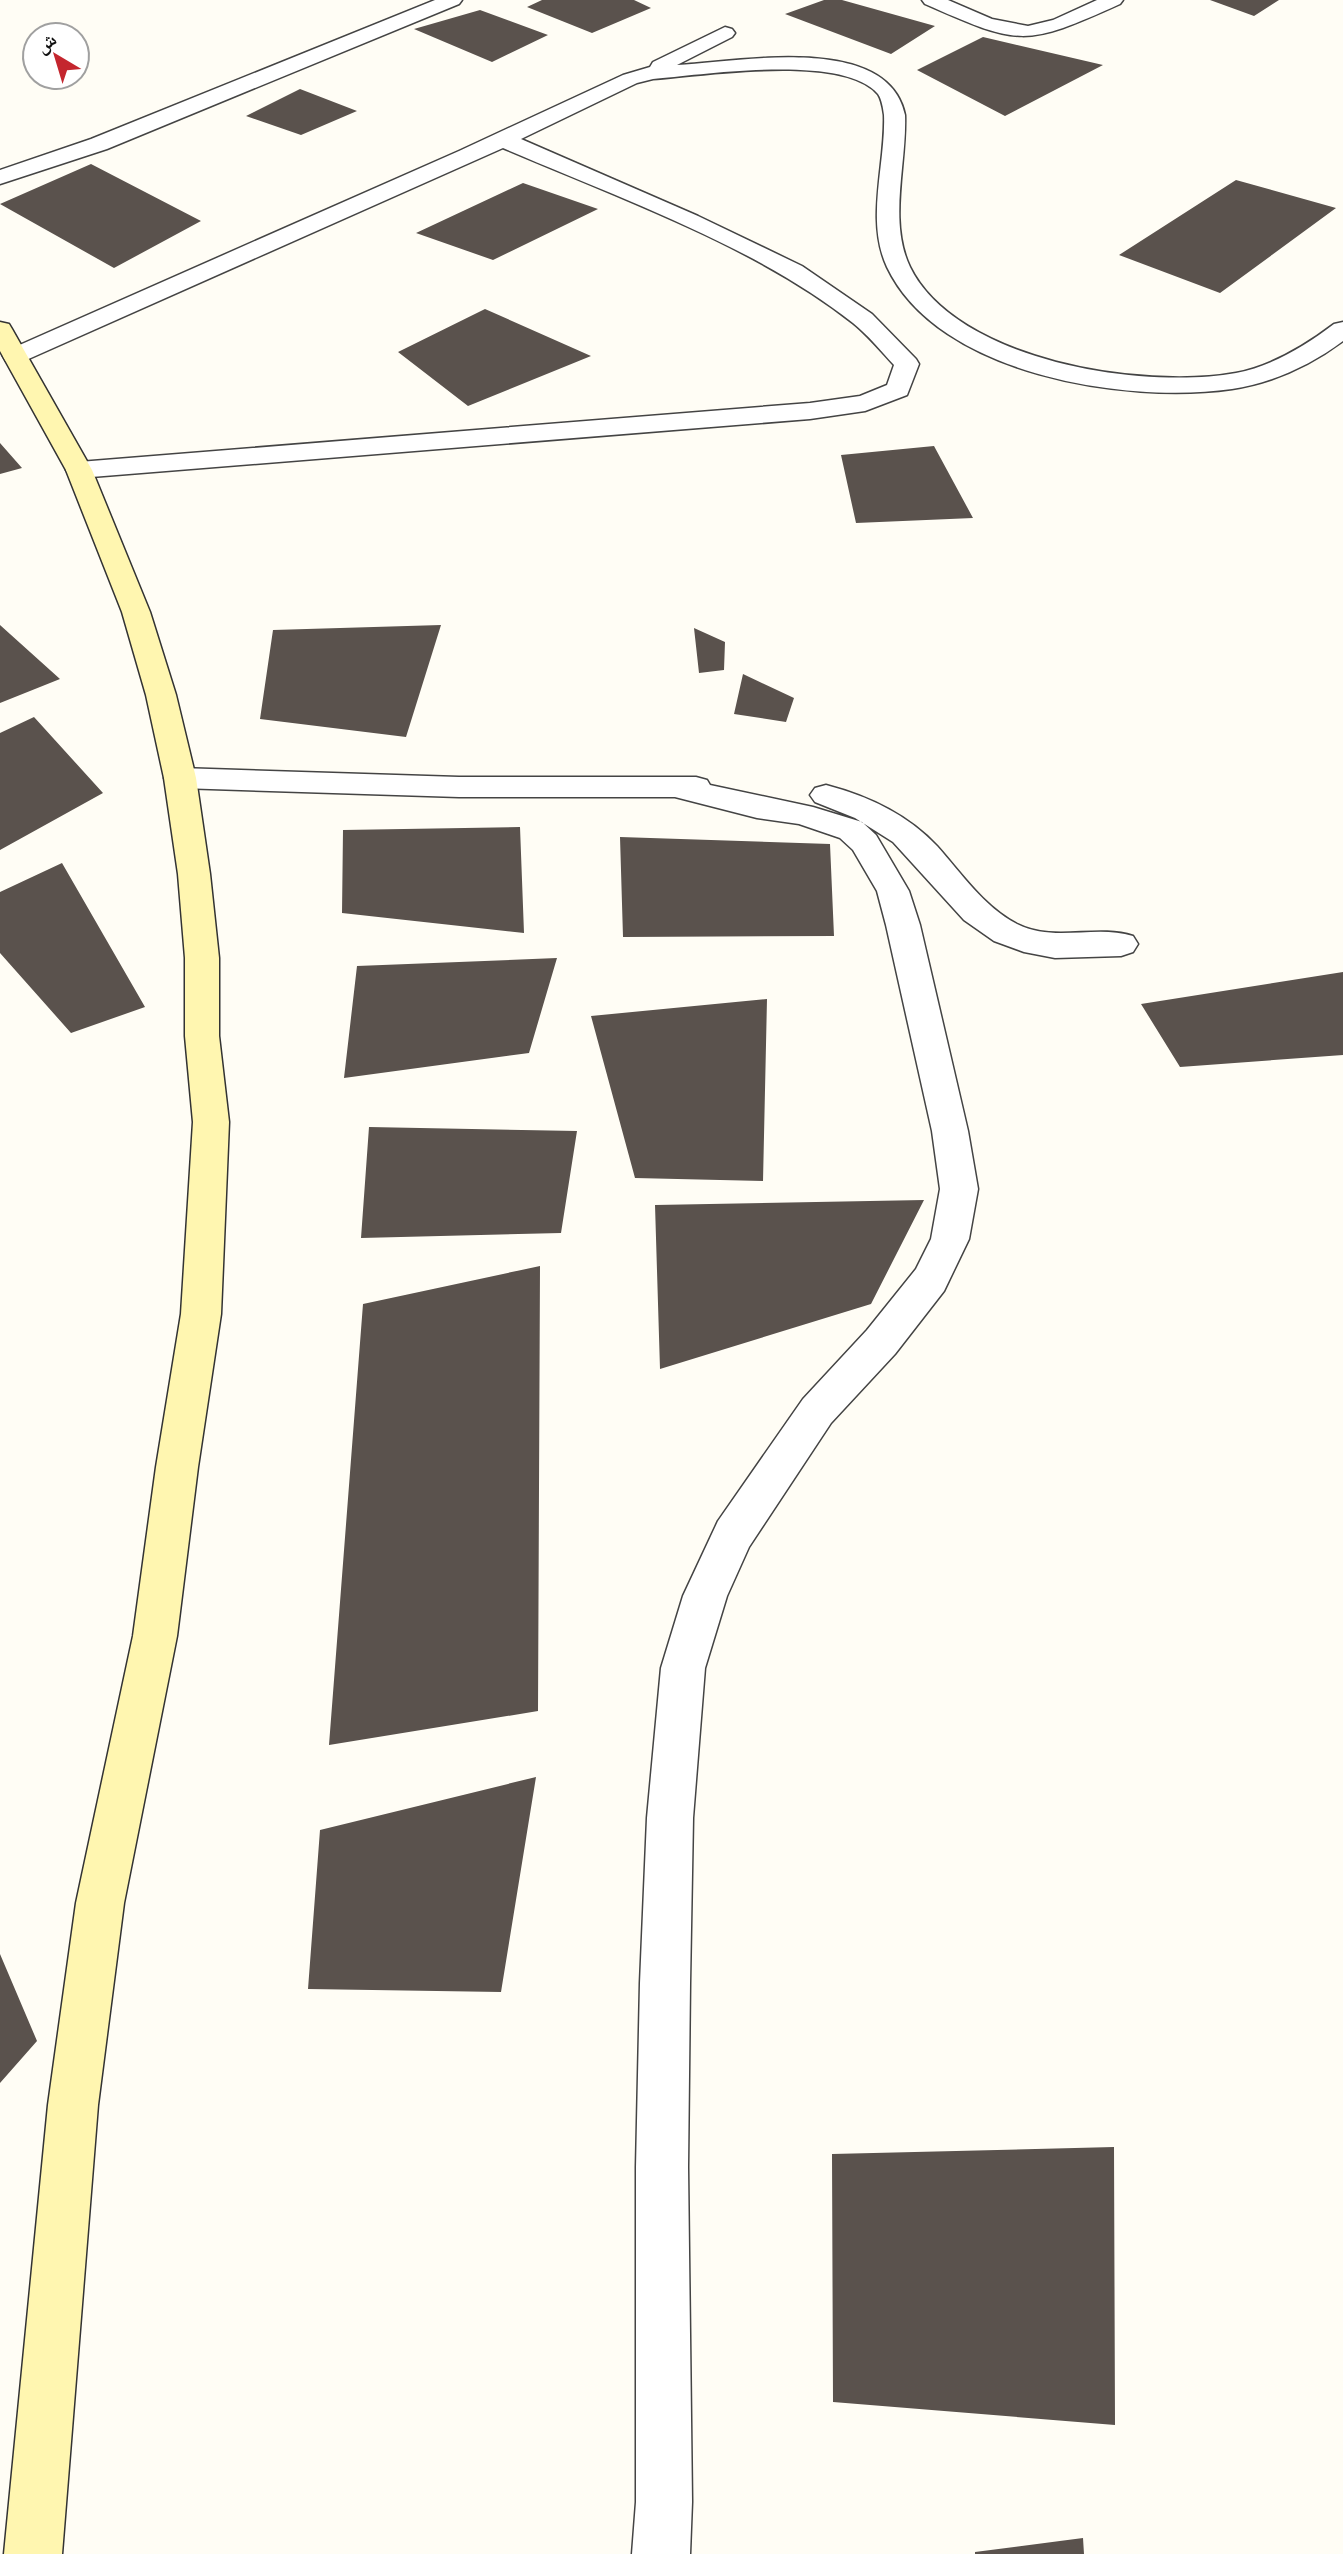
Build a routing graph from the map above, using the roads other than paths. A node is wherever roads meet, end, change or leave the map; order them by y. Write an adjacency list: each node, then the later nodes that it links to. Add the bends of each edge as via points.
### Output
1 (452, 0): 7 (street, via 99,144)
2 (932, 0): 3 (street, via 1001,29 1027,32 1051,27)
3 (1113, 0)
4 (725, 33): 5 (street)
5 (643, 74): 6 (street); 8 (street, via 818,65 854,72 887,92 894,113 888,202 900,270 915,292 953,327 1021,359 1093,379 1166,384 1234,381 1295,361)
6 (504, 140): 9 (street); 10 (street, via 794,271 863,320 907,364 898,390 865,403 810,411)
7 (0, 177)
8 (1343, 330)
9 (8, 343): 10 (main road)
10 (79, 470): 11 (main road, via 136,612 162,695)
11 (180, 778): 12 (street, via 459,787); 14 (main road, via 202,957 202,1036 211,1122 201,1314 155,1636 100,1903 73,2105)
12 (671, 786): 13 (street, via 785,789 849,801 887,822 924,853 951,889 1002,931 1047,945); 15 (street, via 802,814 851,830 865,843 892,891 903,925 959,1189 950,1239 930,1280 817,1411 733,1534 705,1596 682,1668 670,1818 665,1983)
13 (1121, 944)
14 (33, 2554)
15 (661, 2554)

